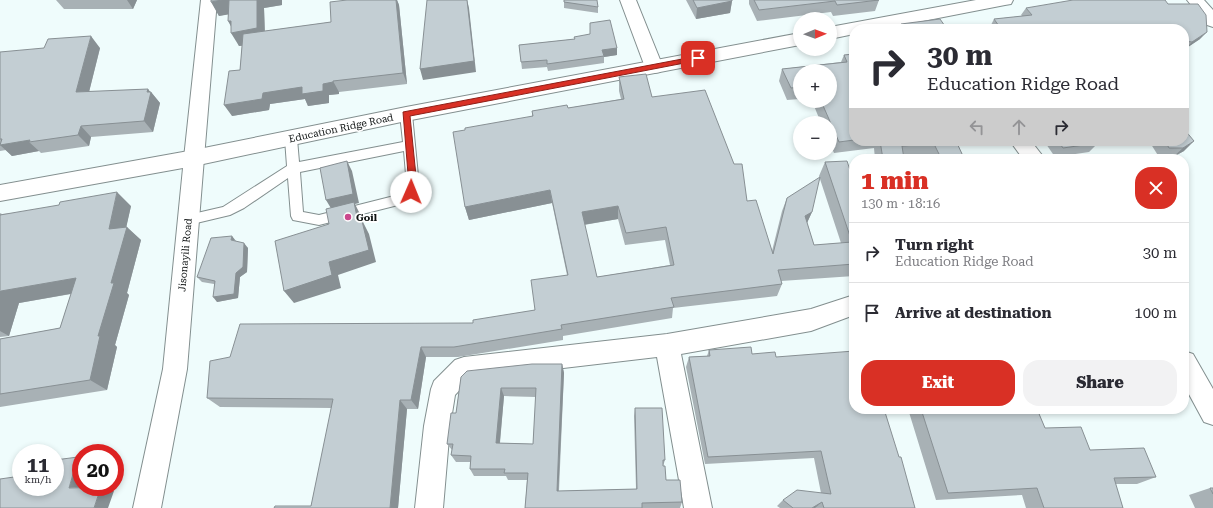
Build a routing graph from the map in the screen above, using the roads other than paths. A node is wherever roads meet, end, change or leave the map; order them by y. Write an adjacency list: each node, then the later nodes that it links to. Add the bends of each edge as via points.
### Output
1 (209, 0): 18 (street, Jisonayili Road)
2 (628, 0): 12 (street)
3 (1005, 0): 5 (street)
4 (1195, 0): 6 (street)
5 (930, 14): 7 (street); 8 (street)
6 (1213, 21)
7 (877, 24)
8 (937, 24)
9 (849, 29): 10 (street)
10 (837, 32)
11 (793, 40): 12 (street, Education Ridge Road)
12 (654, 67): 13 (street, Education Ridge Road)
13 (406, 114): 14 (street, Education Ridge Road); 15 (lane)
14 (291, 139): 18 (street, Education Ridge Road); 19 (lane)
15 (410, 145): 19 (lane); 19 (lane, via 413,186 406,198 319,220 297,216)
16 (1024, 146): 17 (street)
17 (1031, 154)
18 (194, 158): 20 (street, Education Ridge Road); 21 (street, Jisonayili Road)
19 (294, 168): 21 (lane, via 226,211)
20 (0, 194)
21 (188, 220): 26 (street, Jisonayili Road, via 175,369)
22 (849, 307): 23 (street, via 811,320)
23 (667, 344): 27 (street, via 464,368 443,389); 28 (street)
24 (1189, 371): 25 (street)
25 (1213, 413)
26 (147, 508)
27 (429, 508)
28 (698, 508)

